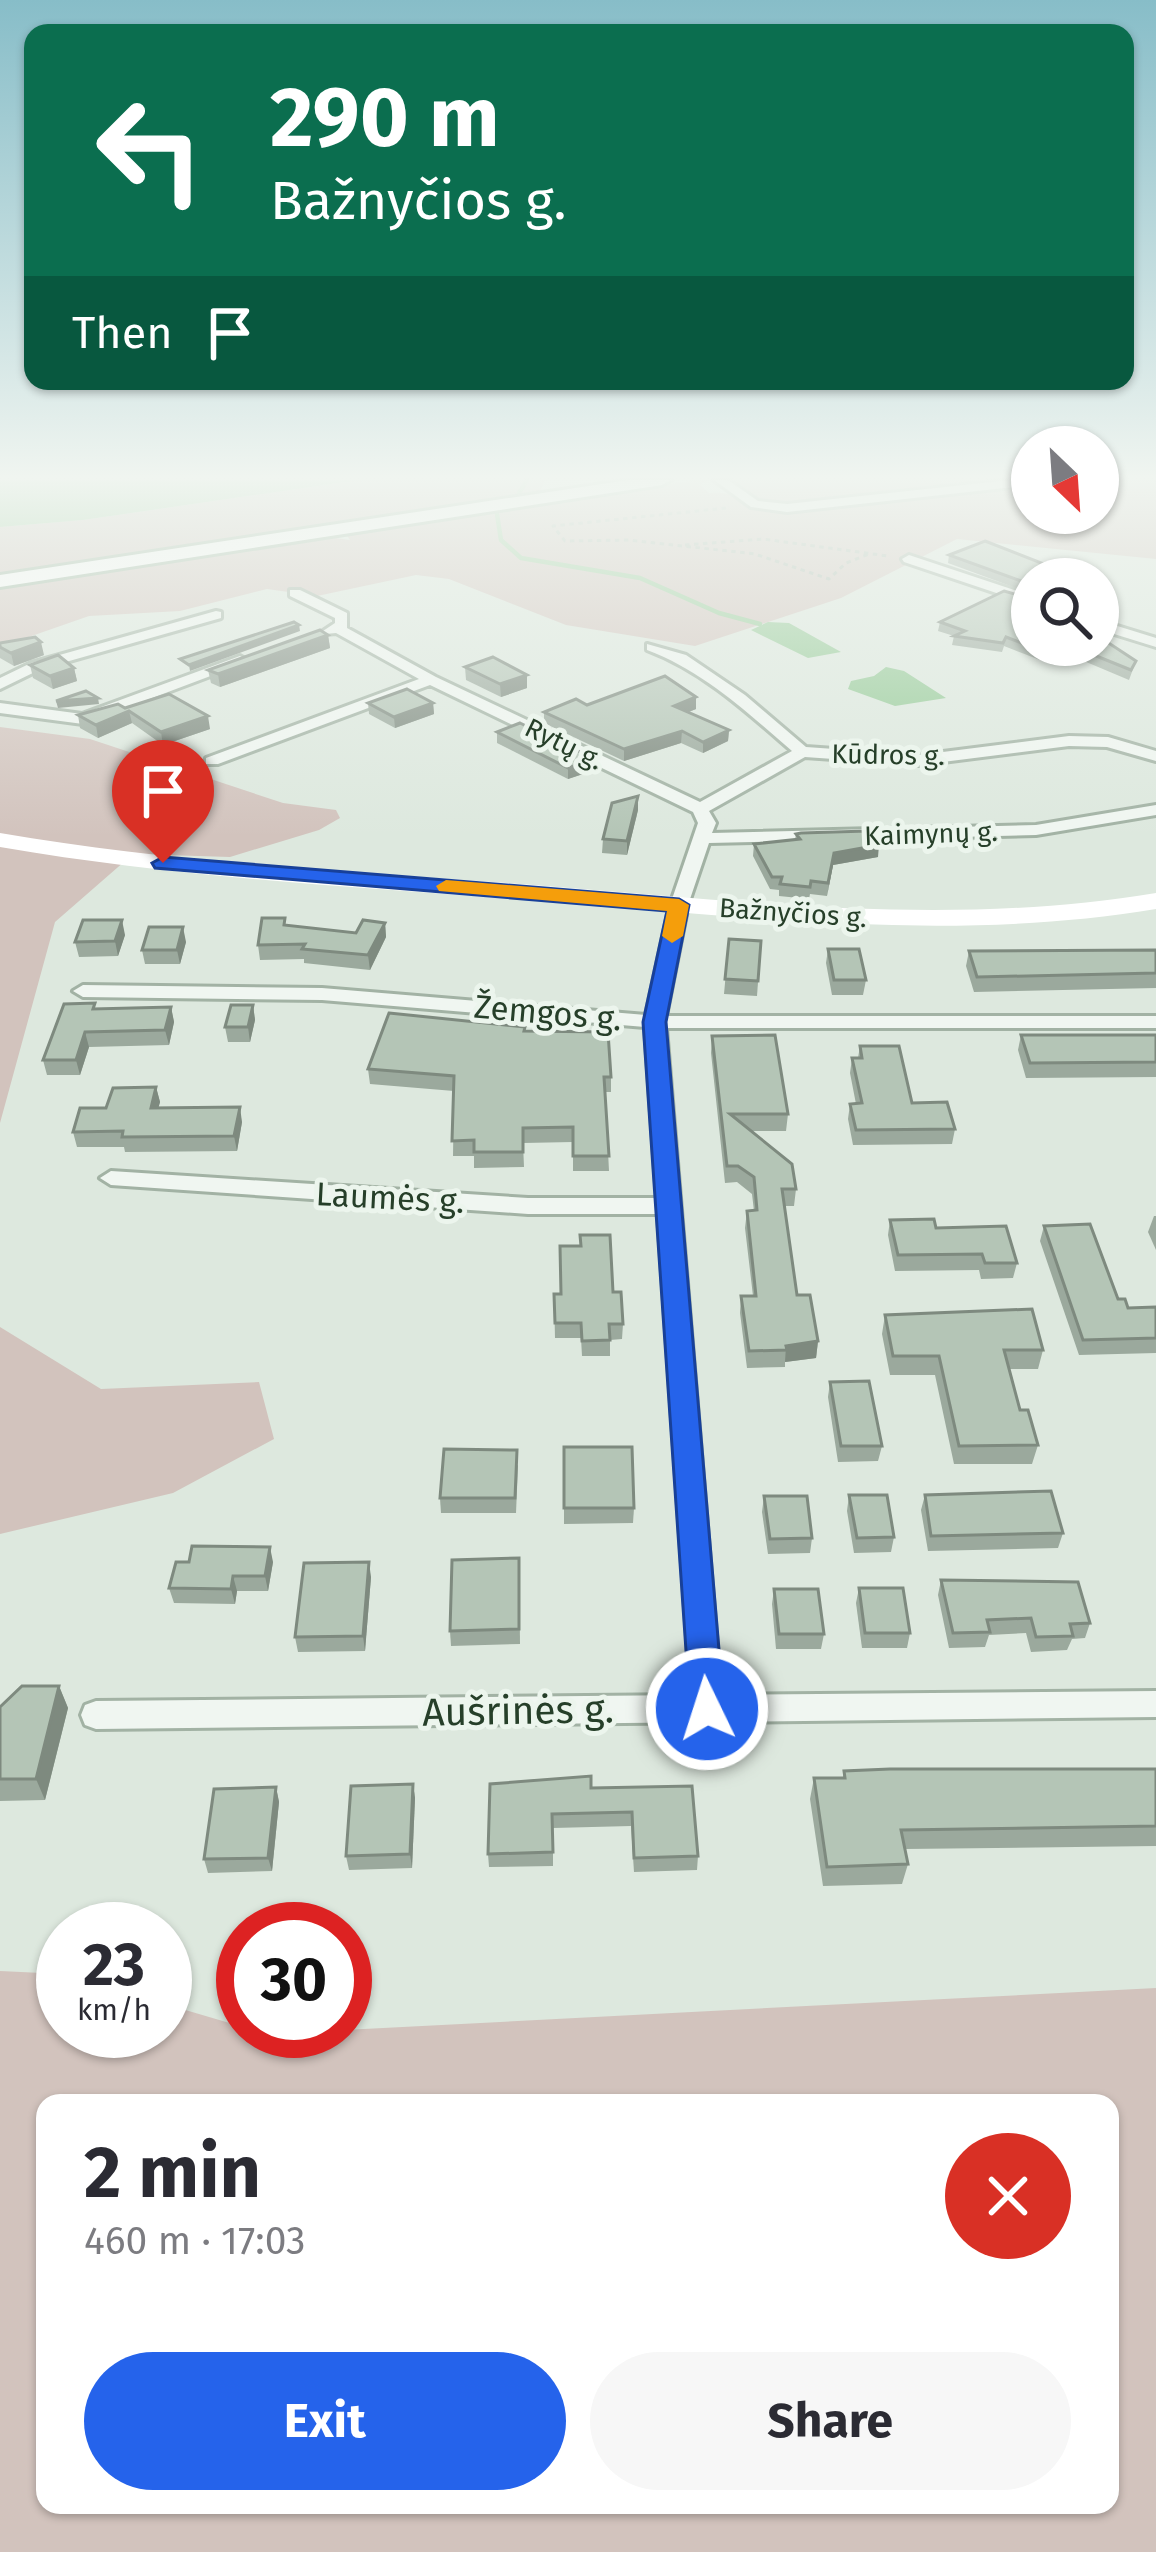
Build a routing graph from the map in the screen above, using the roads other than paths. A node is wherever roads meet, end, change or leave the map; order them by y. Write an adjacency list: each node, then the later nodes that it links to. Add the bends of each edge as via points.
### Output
1 (307, 599): 3 (street, Rytų g., via 342,616)
2 (216, 615): 10 (street, via 36,666)
3 (338, 629): 5 (street); 9 (street, Rytų g.)
4 (1119, 631): 6 (street)
5 (317, 635)
6 (1156, 644)
7 (652, 647): 12 (street, Kūdros g., via 740,698)
8 (254, 655): 11 (street, via 83,719)
9 (431, 680): 14 (street); 15 (street, Rytų g.)
10 (0, 684)
11 (0, 707)
12 (802, 752): 13 (street, Kūdros g., via 919,760 1069,741); 15 (street)
13 (1156, 756)
14 (212, 761)
15 (700, 808): 17 (street)
16 (1156, 809): 17 (street, Kaimynų g., via 1036,830)
17 (704, 838): 20 (street)
18 (0, 840): 20 (main road, Bažnyčios g., via 122,860)
19 (1156, 901): 20 (main road, Bažnyčios g., via 959,920)
20 (679, 905): 22 (street)
21 (83, 992): 22 (street, Žemgos g., via 322,994)
22 (655, 1022): 23 (street, Žemgos g.); 25 (street)
23 (1156, 1022)
24 (111, 1178): 25 (street, Laumės g., via 528,1206)
25 (670, 1206): 27 (street)
26 (1156, 1704): 27 (street, Aušrinės g.)
27 (707, 1709): 28 (street, Aušrinės g.)
28 (96, 1715)

